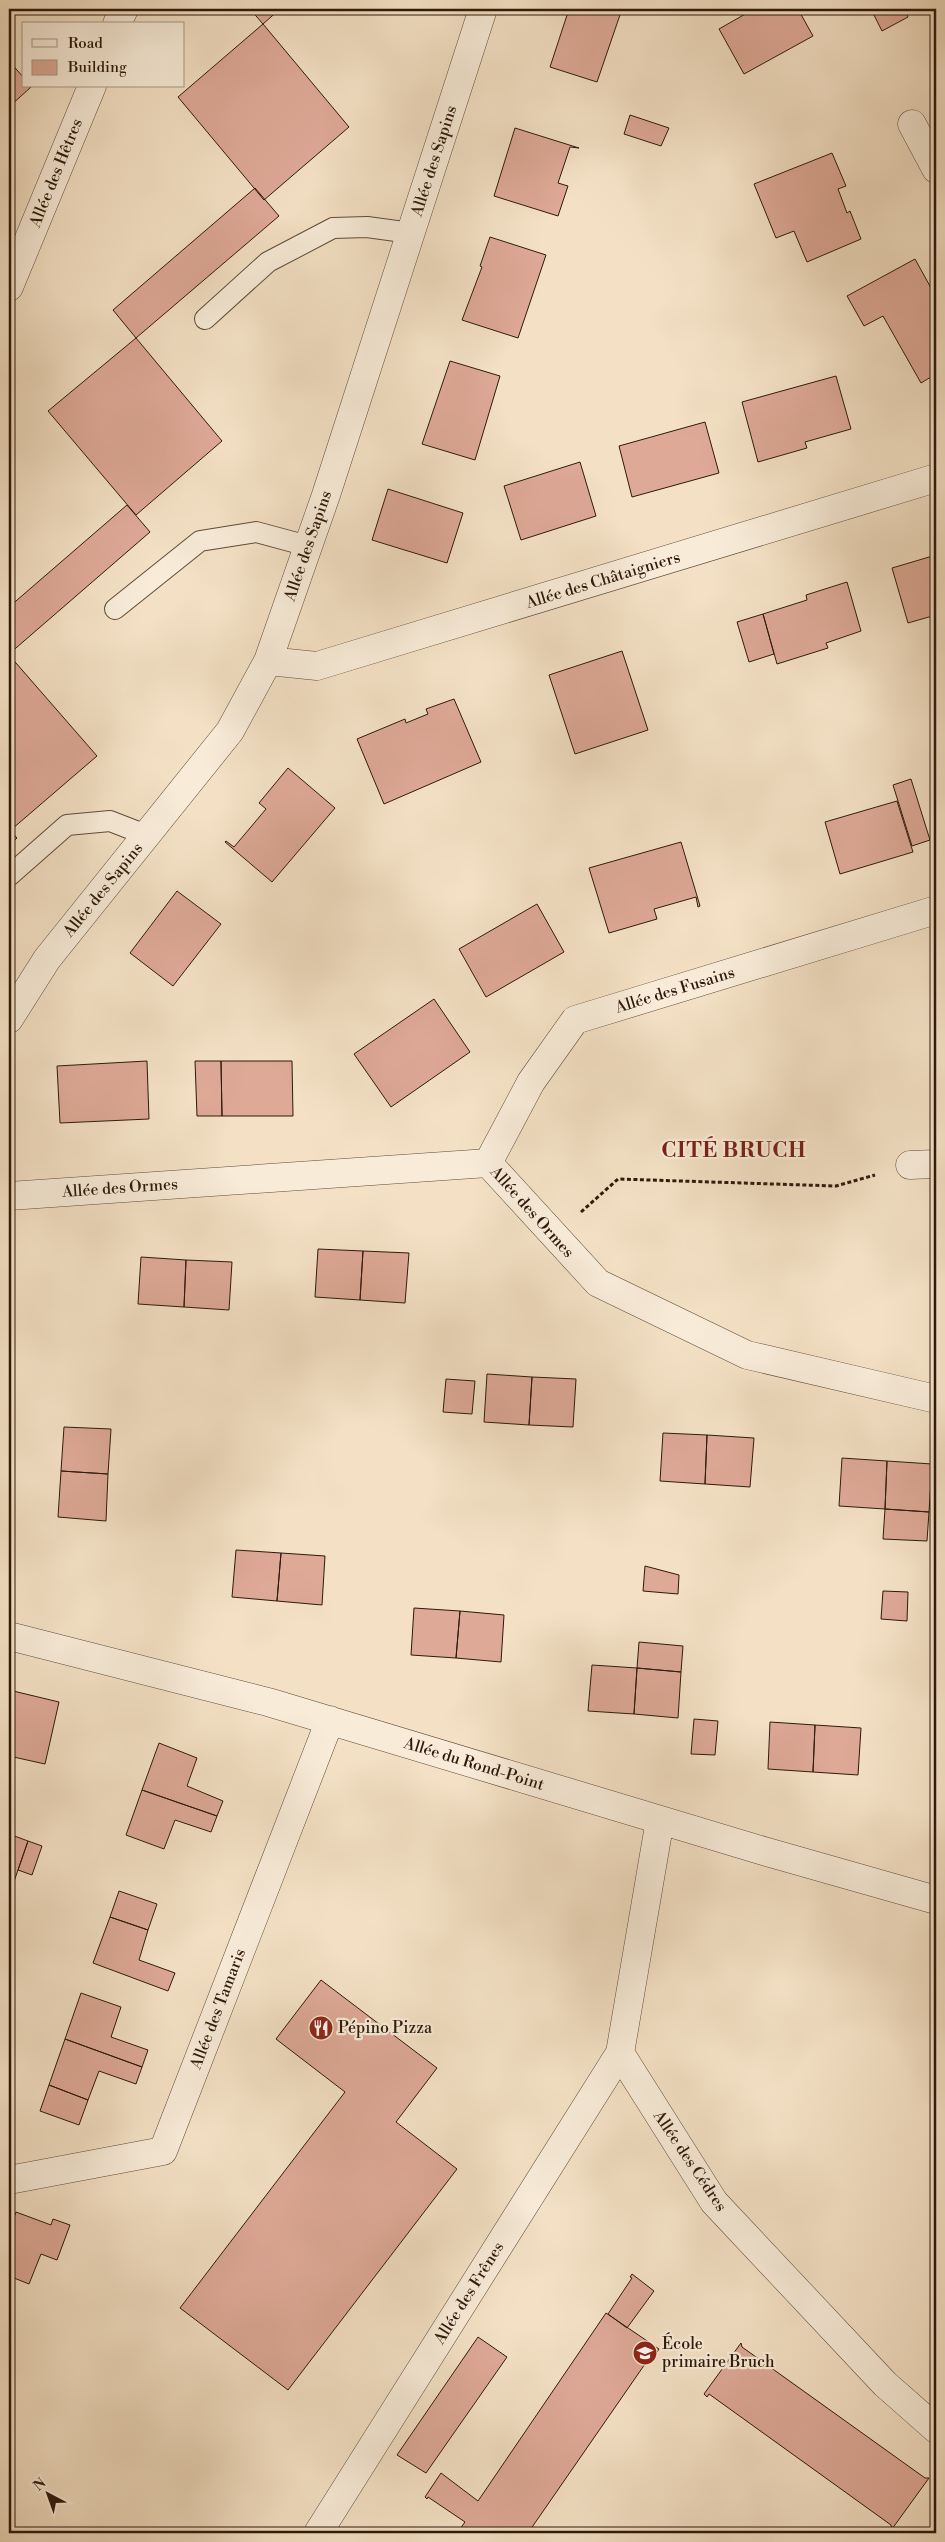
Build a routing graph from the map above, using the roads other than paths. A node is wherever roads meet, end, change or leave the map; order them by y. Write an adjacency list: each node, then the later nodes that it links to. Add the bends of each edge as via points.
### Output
1 (124, 9): 3 (street)
2 (483, 9): 7 (street, Allée des Sapins)
3 (118, 22)
4 (91, 88): 8 (street, Allée des Hêtres)
5 (912, 124): 6 (street)
6 (936, 169)
7 (411, 233): 9 (lane, via 367,227 333,228 268,262); 11 (street, Allée des Sapins)
8 (9, 287)
9 (205, 319)
10 (936, 478): 13 (street, Allée des Châtaigniers, via 317,666)
11 (308, 546): 12 (lane, via 256,532 200,541); 13 (street, Allée des Sapins)
12 (114, 609)
13 (268, 661): 14 (street, Allée des Sapins, via 230,731)
14 (146, 835): 15 (lane, via 110,821 67,825); 17 (street, Allée des Sapins, via 47,959)
15 (9, 876)
16 (936, 910): 18 (street, Allée des Fusains, via 575,1020 531,1082)
17 (9, 1019)
18 (488, 1163): 19 (street, Allée des Ormes); 20 (street, Allée des Ormes, via 598,1283 747,1355)
19 (9, 1196)
20 (936, 1399)
21 (9, 1636): 22 (street, Allée du Rond-Point)
22 (330, 1720): 23 (street, Allée du Rond-Point); 26 (street, Allée des Tamaris, via 163,2151)
23 (660, 1820): 24 (street, Allée du Rond-Point); 25 (street)
24 (936, 1900)
25 (620, 2053): 27 (street, Allée des Cédres, via 714,2202 885,2384); 28 (street, Allée des Frênes)
26 (9, 2180)
27 (936, 2429)
28 (318, 2533)

